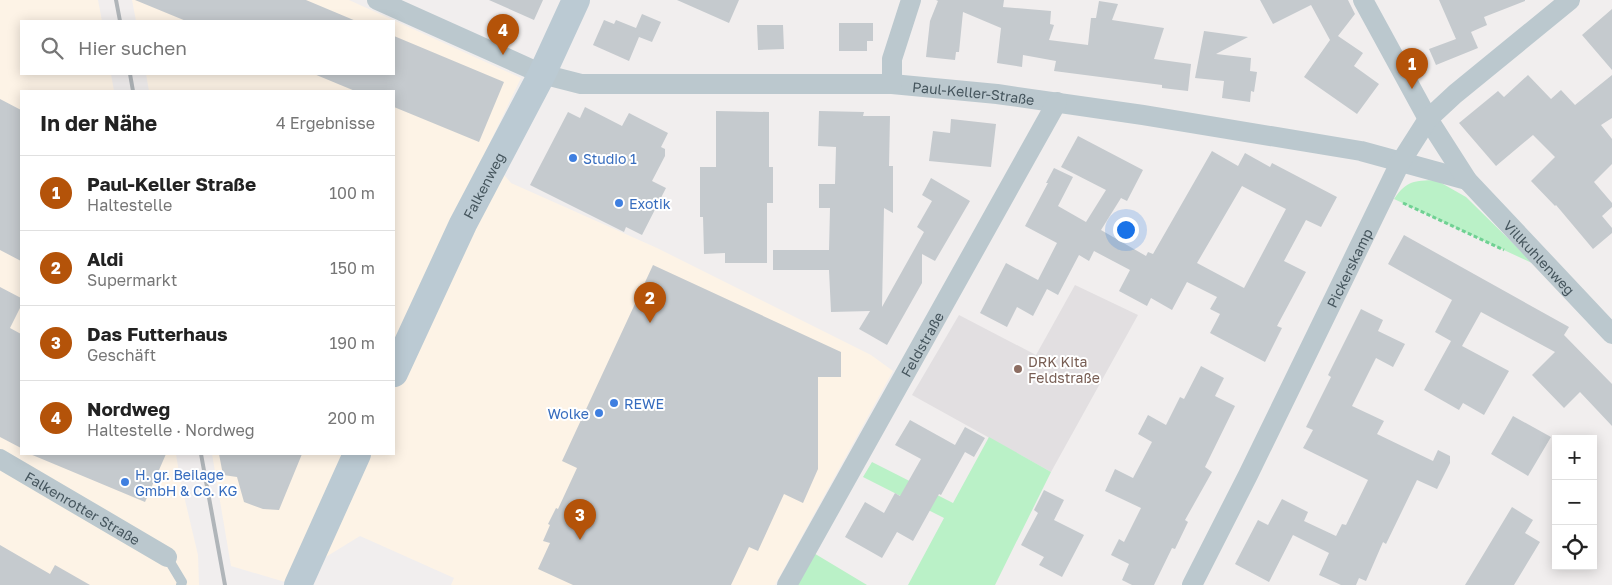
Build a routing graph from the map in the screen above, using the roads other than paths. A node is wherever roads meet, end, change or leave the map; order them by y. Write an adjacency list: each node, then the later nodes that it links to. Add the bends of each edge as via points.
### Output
1 (377, 0): 6 (street, Paul-Keller-Straße)
2 (576, 0): 6 (main road, Falkenweg)
3 (911, 0): 7 (street, via 892,59)
4 (1364, 0): 9 (street, Villkuhlenweg)
5 (1570, 0): 9 (street, Pickerskamp)
6 (542, 74): 7 (street, Paul-Keller-Straße, via 581,84); 13 (main road, Falkenweg, via 474,202)
7 (892, 84): 8 (street, Paul-Keller-Straße)
8 (1057, 102): 10 (street, Paul-Keller-Straße, via 1361,152); 19 (street, Feldstraße)
9 (1428, 118): 10 (street, Pickerskamp); 11 (street, Villkuhlenweg)
10 (1400, 163): 11 (street); 20 (street, Pickerskamp)
11 (1468, 180): 12 (street, Villkuhlenweg)
12 (1612, 334)
13 (395, 371)
14 (357, 455): 18 (main road)
15 (0, 459): 16 (street, Falkenrotter Straße)
16 (167, 557): 17 (lane)
17 (181, 585)
18 (298, 585)
19 (787, 585)
20 (1192, 585)

